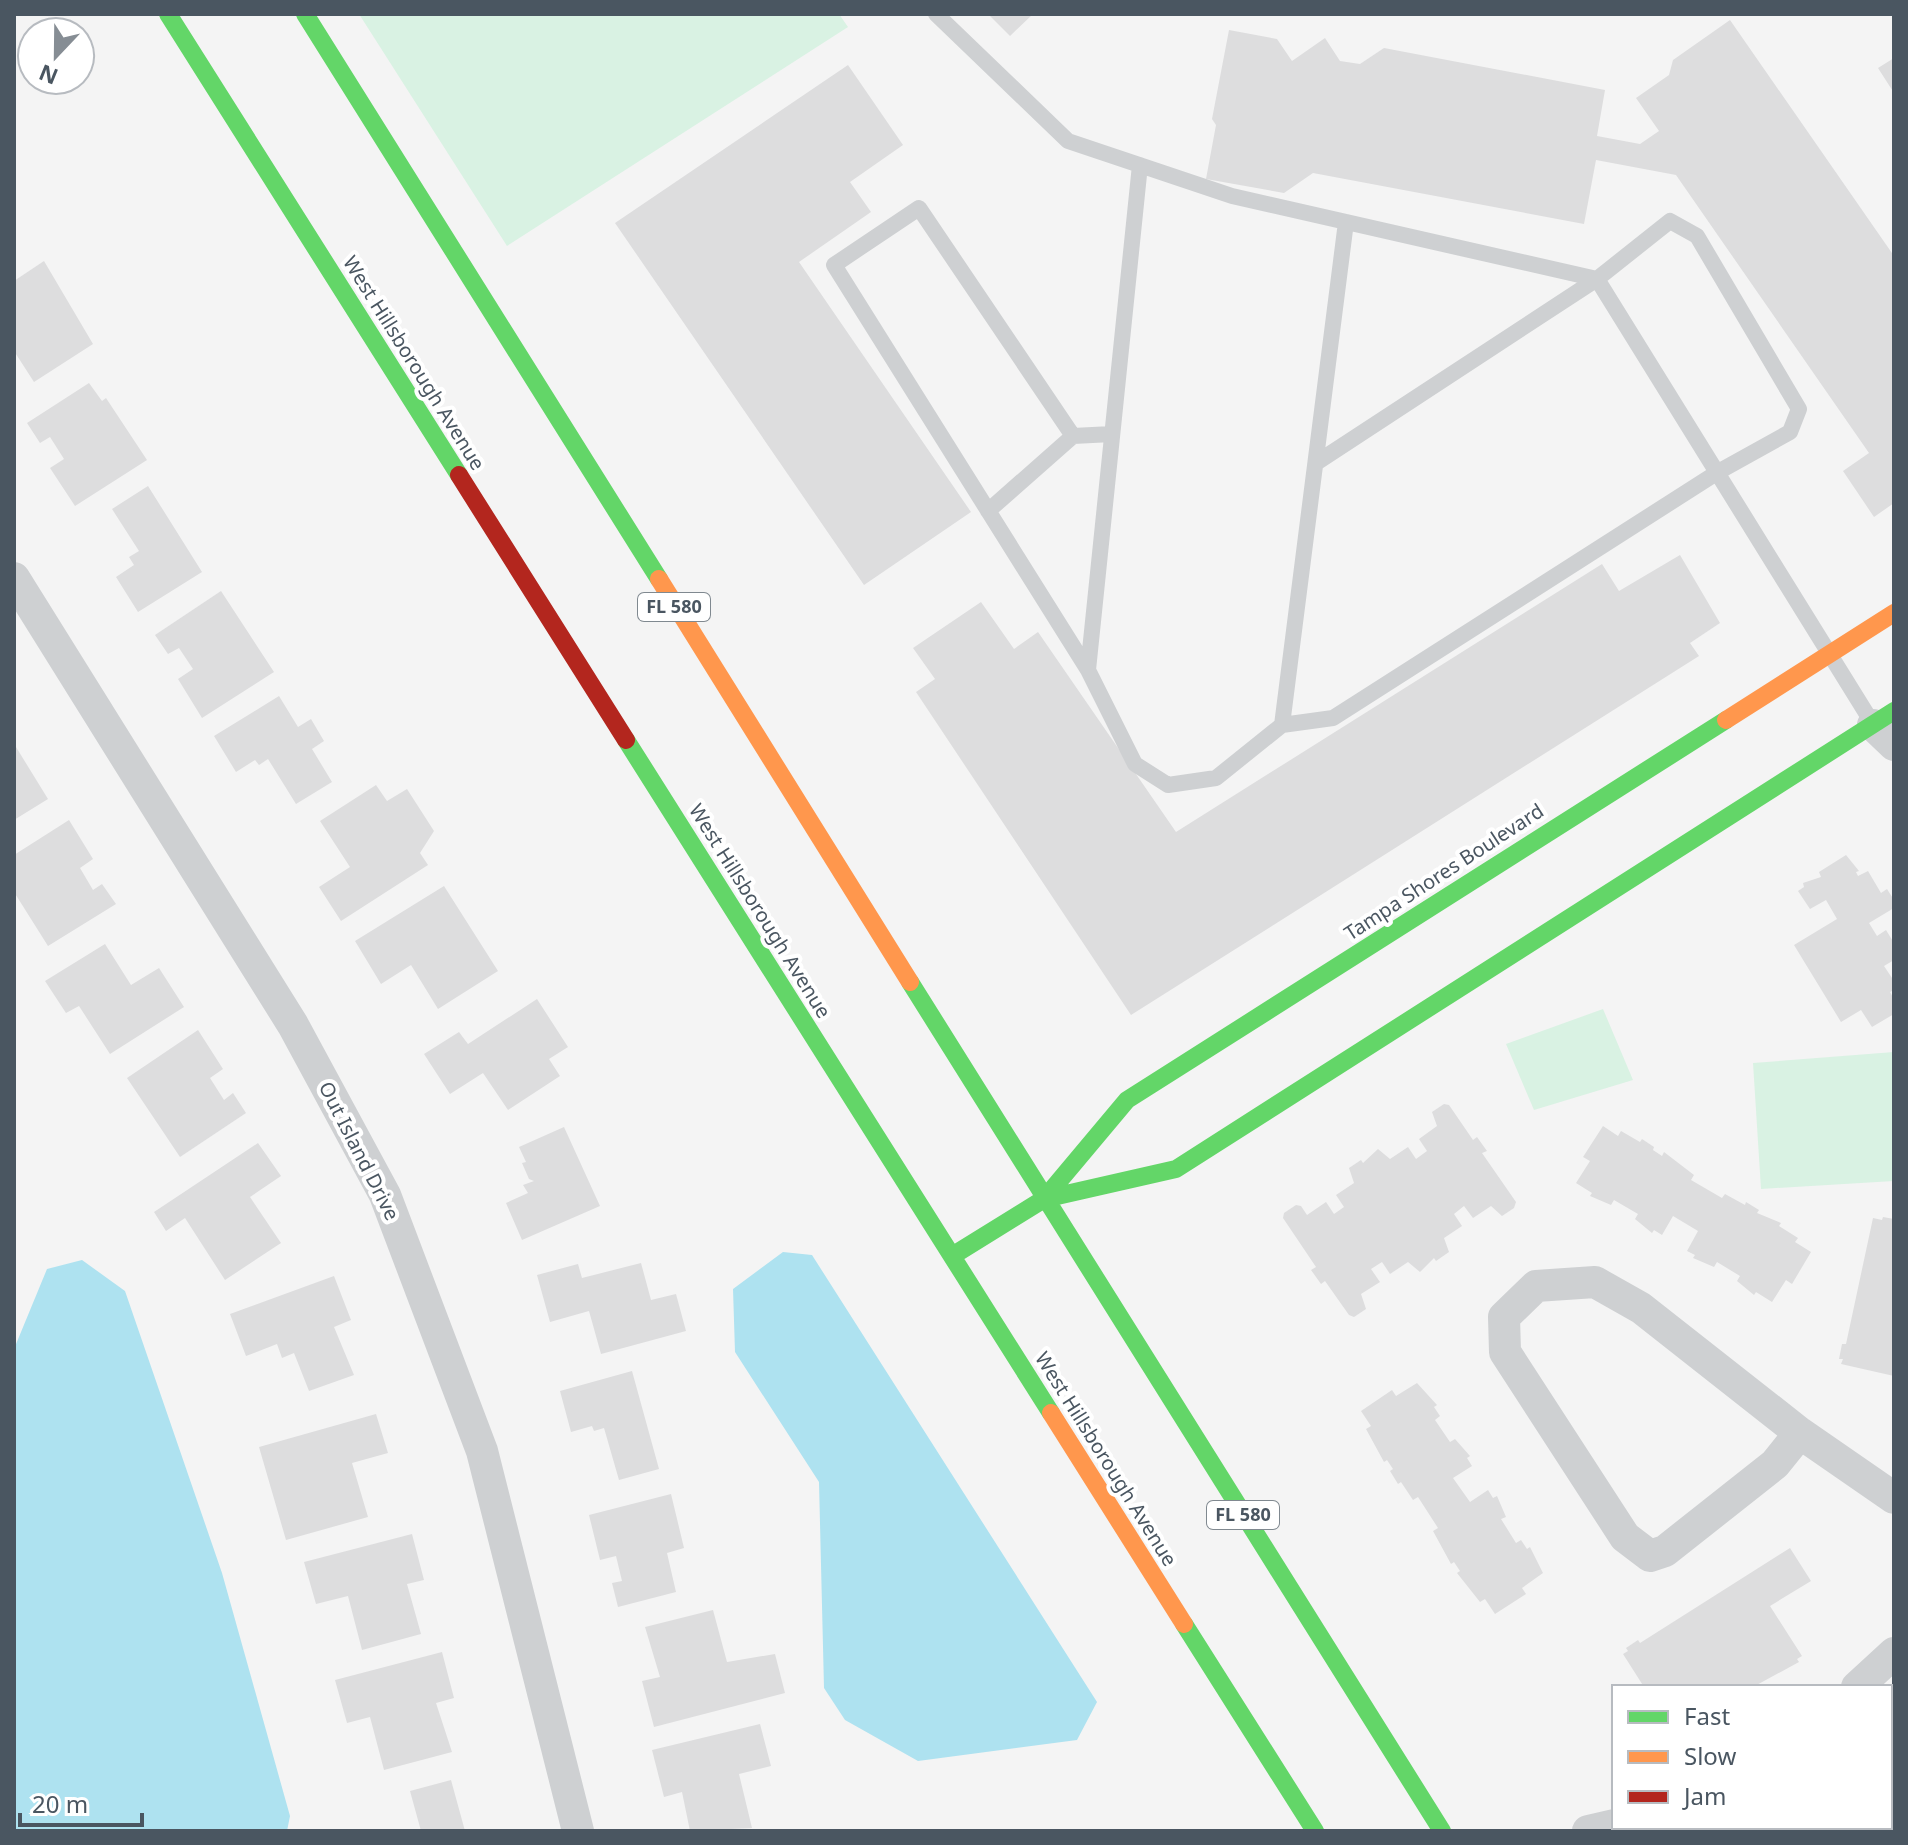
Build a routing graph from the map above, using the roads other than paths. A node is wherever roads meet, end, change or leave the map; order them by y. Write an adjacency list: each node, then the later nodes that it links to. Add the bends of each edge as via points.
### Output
1 (168, 14): 19 (main road, West Hillsborough Avenue)
2 (305, 14): 18 (main road, FL 580)
3 (936, 14): 4 (lane, via 1068,141)
4 (1140, 165): 5 (lane, via 1232,196); 7 (lane)
5 (1346, 222): 6 (lane); 9 (lane)
6 (1597, 279): 9 (lane); 10 (lane); 10 (lane, via 1670,221 1697,236 1799,409 1790,432)
7 (1112, 434): 8 (lane); 15 (lane)
8 (1073, 436): 11 (lane); 11 (lane, via 919,208 834,265)
9 (1316, 463): 16 (lane)
10 (1718, 472): 14 (lane); 16 (lane, via 1333,718)
11 (988, 511): 15 (lane)
12 (14, 578): 26 (street, Out Island Drive, via 293,1025 385,1195 482,1451)
13 (1894, 613): 14 (main road, Tampa Shores Boulevard)
14 (1829, 653): 17 (lane); 18 (main road, Tampa Shores Boulevard, via 1127,1100)
15 (1088, 670): 16 (lane, via 1135,764 1168,785 1216,778)
16 (1282, 725)
17 (1887, 727): 18 (main road, Tampa Shores Boulevard, via 1176,1169)
18 (1044, 1199): 19 (main road, Tampa Shores Boulevard); 25 (main road, FL 580)
19 (952, 1256): 27 (main road, West Hillsborough Avenue)
20 (1800, 1433): 20 (street, via 1641,1308 1595,1282 1536,1286 1504,1317 1505,1352 1625,1537 1650,1556 1665,1551 1775,1464); 21 (street)
21 (1894, 1498)
22 (1894, 1653): 23 (street)
23 (1859, 1685)
24 (1612, 1825): 28 (street)
25 (1449, 1830)
26 (578, 1831)
27 (1315, 1831)
28 (1588, 1831)

